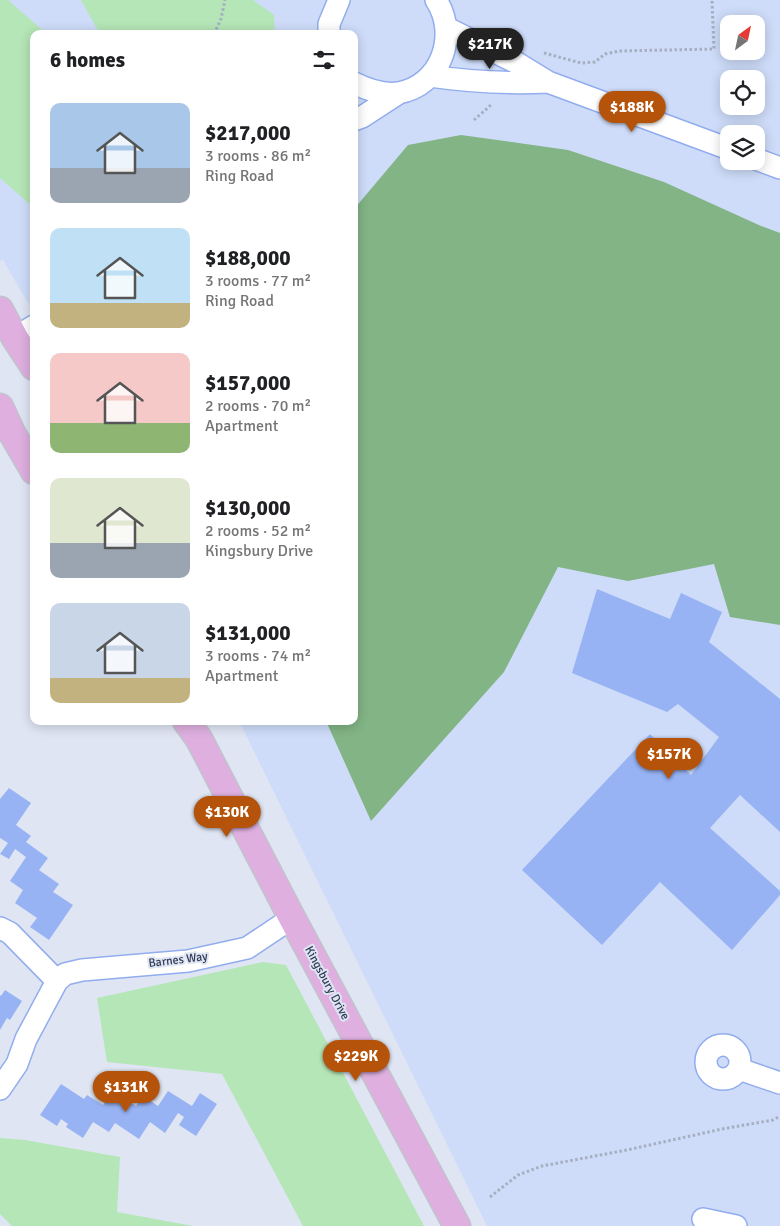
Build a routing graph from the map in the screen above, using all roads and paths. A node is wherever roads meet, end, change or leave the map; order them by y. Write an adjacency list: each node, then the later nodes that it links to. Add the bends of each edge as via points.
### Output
1 (225, 0): 5 (path)
2 (338, 0): 6 (street)
3 (712, 0): 7 (path, via 714,49 619,50 605,54 595,62 581,63 542,52 528,52 522,54)
4 (444, 11): 7 (street); 8 (street, via 446,45)
5 (216, 30)
6 (329, 30)
7 (517, 63): 9 (street)
8 (430, 76): 10 (street); 12 (street)
9 (548, 82): 10 (street); 15 (street)
10 (509, 84): 14 (path)
11 (358, 85): 12 (street, via 367,90)
12 (399, 93): 13 (street)
13 (358, 118)
14 (474, 120)
15 (720, 146)
16 (765, 163): 17 (street)
17 (780, 168)
18 (0, 310): 19 (main road)
19 (16, 336): 20 (main road)
20 (30, 360)
21 (0, 407): 22 (main road)
22 (6, 430): 23 (main road)
23 (30, 465)
24 (193, 727): 25 (main road, Kingsbury Drive)
25 (292, 918): 27 (street, Barnes Way, via 247,948 188,961 82,970 65,974); 34 (main road, Kingsbury Drive)
26 (0, 928): 27 (street, via 10,933)
27 (57, 981): 30 (street, via 26,1039 17,1064)
28 (739, 1069): 29 (street)
29 (780, 1083)
30 (0, 1089)
31 (780, 1116): 32 (path, via 542,1166 518,1175)
32 (490, 1197)
33 (703, 1219): 35 (street)
34 (456, 1226)
35 (736, 1226)

